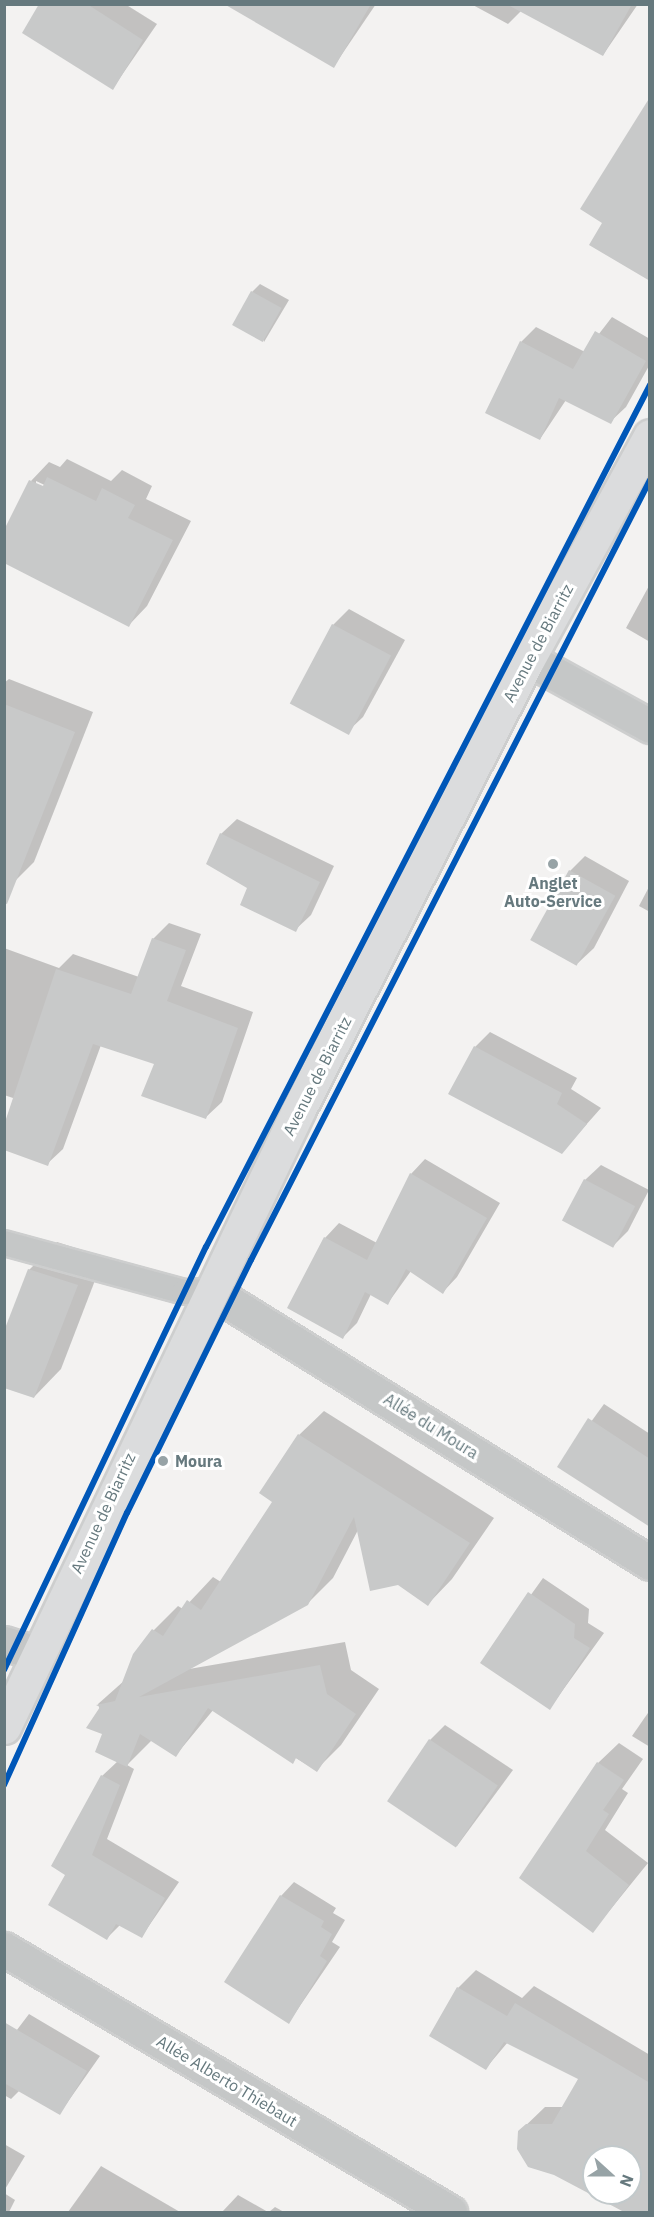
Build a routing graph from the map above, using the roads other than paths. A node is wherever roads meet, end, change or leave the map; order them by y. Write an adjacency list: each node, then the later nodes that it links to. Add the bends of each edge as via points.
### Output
1 (650, 436): 2 (main road, Avenue de Biarritz)
2 (528, 659): 3 (street); 5 (main road, Avenue de Biarritz)
3 (650, 726)
4 (4, 1243): 5 (lane, via 184,1292)
5 (211, 1291): 6 (street, Allée du Moura); 8 (main road, Avenue de Biarritz)
6 (650, 1563)
7 (4, 1643): 8 (street)
8 (37, 1654): 9 (main road, Avenue de Biarritz)
9 (4, 1727)
10 (4, 1949): 11 (street, Allée Alberto Thiebaut)
11 (450, 2212)

